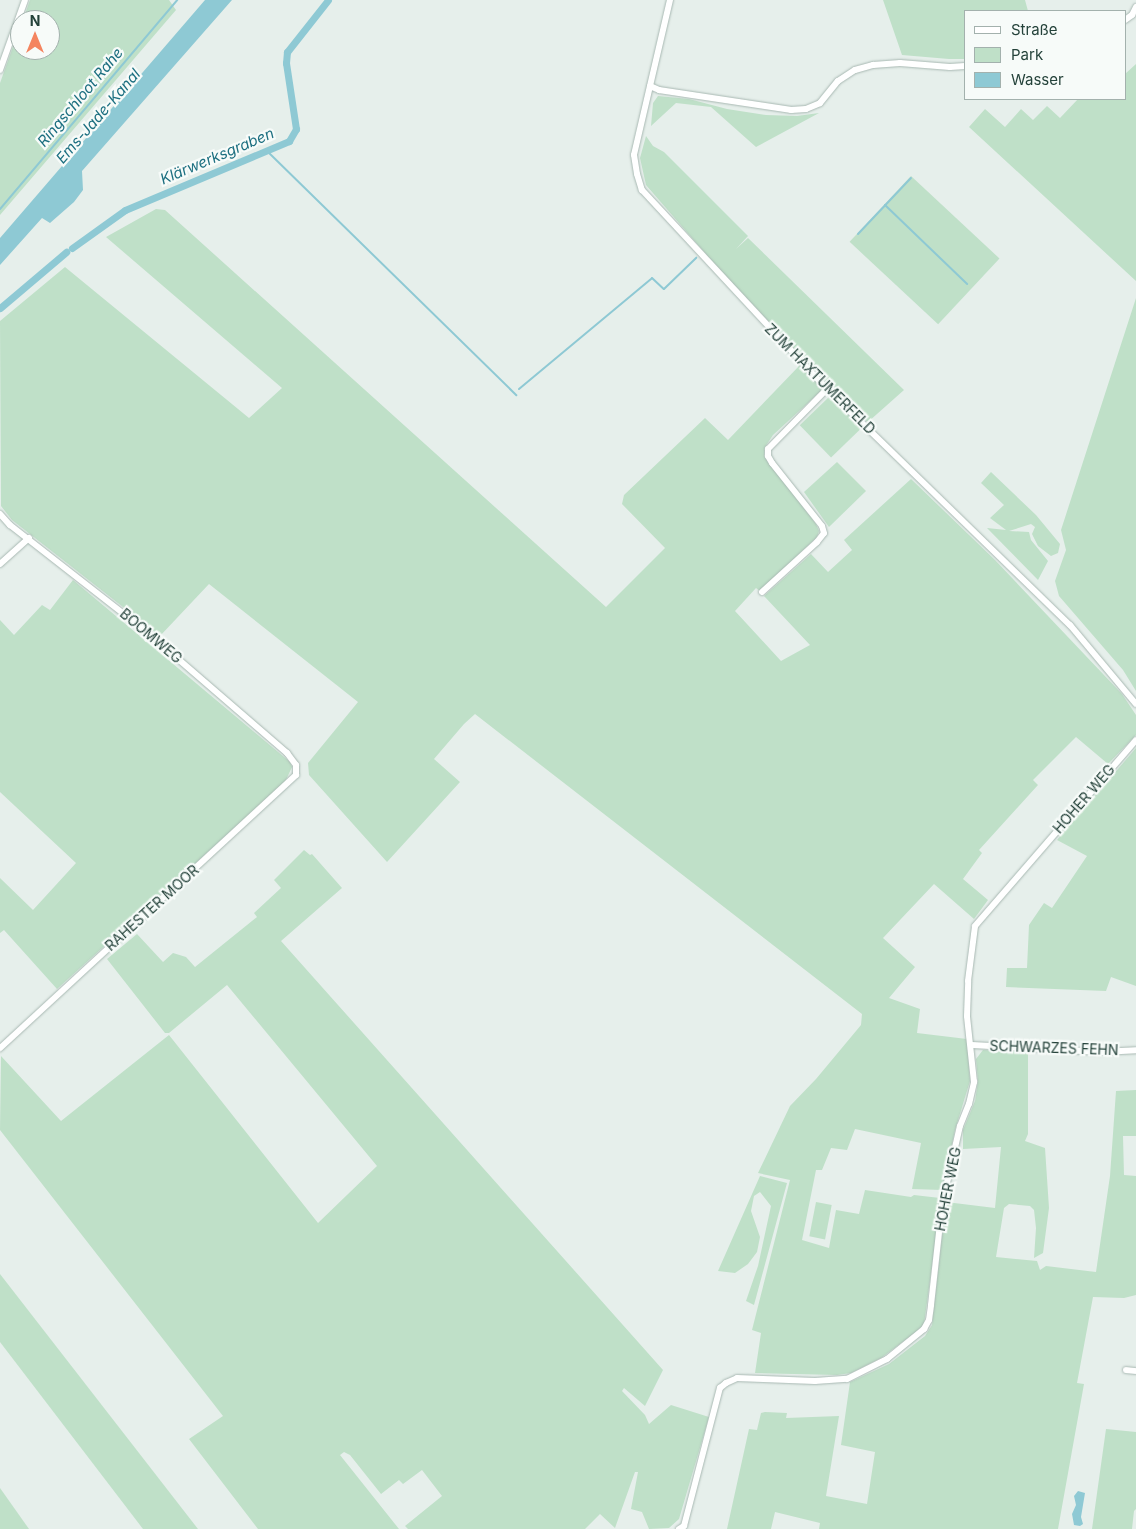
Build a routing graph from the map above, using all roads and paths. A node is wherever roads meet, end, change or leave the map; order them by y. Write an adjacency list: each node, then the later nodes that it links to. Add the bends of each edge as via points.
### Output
1 (25, 0): 6 (street)
2 (670, 0): 7 (street, ZUM HAXTUMERFELD)
3 (1136, 7): 4 (street)
4 (1134, 16)
5 (964, 66): 7 (street, via 874,65 856,70 838,81 820,103 806,109 791,110)
6 (0, 70)
7 (650, 86): 8 (street, ZUM HAXTUMERFELD, via 634,154 642,190)
8 (827, 389): 12 (street, via 768,449 772,463 822,526 824,533); 13 (street, ZUM HAXTUMERFELD, via 1070,625)
9 (0, 514): 10 (street, BOOMWEG)
10 (28, 538): 11 (street); 15 (street, BOOMWEG, via 148,633 287,753)
11 (0, 564)
12 (762, 592)
13 (1136, 704)
14 (1136, 740): 16 (street, HOHER WEG, via 976,926 968,981 967,1016)
15 (296, 765): 17 (street, RAHESTER MOOR, via 296,775 290,783)
16 (972, 1045): 18 (street, SCHWARZES FEHN, via 1101,1052); 21 (street, HOHER WEG, via 974,1082 942,1205 929,1320 924,1329 887,1359 848,1379 737,1378 726,1383 720,1388 684,1526)
17 (0, 1048)
18 (1136, 1050)
19 (1126, 1370): 20 (street)
20 (1136, 1371)
21 (679, 1529)

